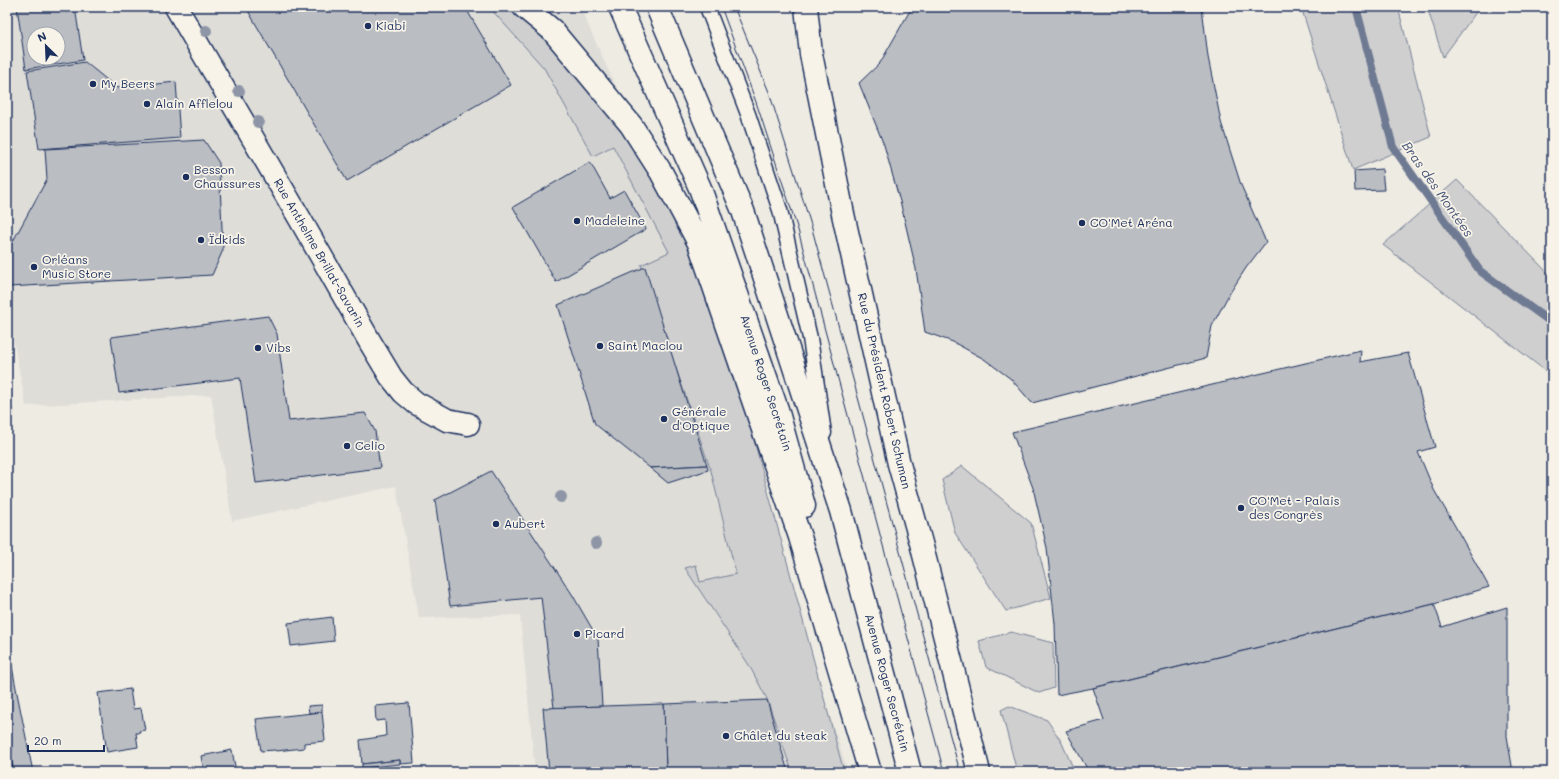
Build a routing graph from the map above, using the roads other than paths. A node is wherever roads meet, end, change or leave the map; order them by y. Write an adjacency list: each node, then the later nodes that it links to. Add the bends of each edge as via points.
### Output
1 (176, 7): 7 (main road, Rue Anthelme Brillat-Savarin, via 391,377 416,403 447,420)
2 (524, 7): 9 (main road, via 552,30 631,125 661,172 699,243 800,537)
3 (707, 7): 8 (lane, via 748,114 780,210 810,338)
4 (806, 7): 11 (main road, Rue du Président Robert Schuman, via 811,54 843,214 899,464)
5 (660, 15): 8 (main road, Avenue Roger Secrétain, via 743,211)
6 (624, 17): 9 (main road, Avenue Roger Secrétain, via 700,188 777,409)
7 (468, 424)
8 (830, 479): 10 (main road, Avenue Roger Secrétain, via 841,511)
9 (872, 772)
10 (910, 772)
11 (979, 772)

